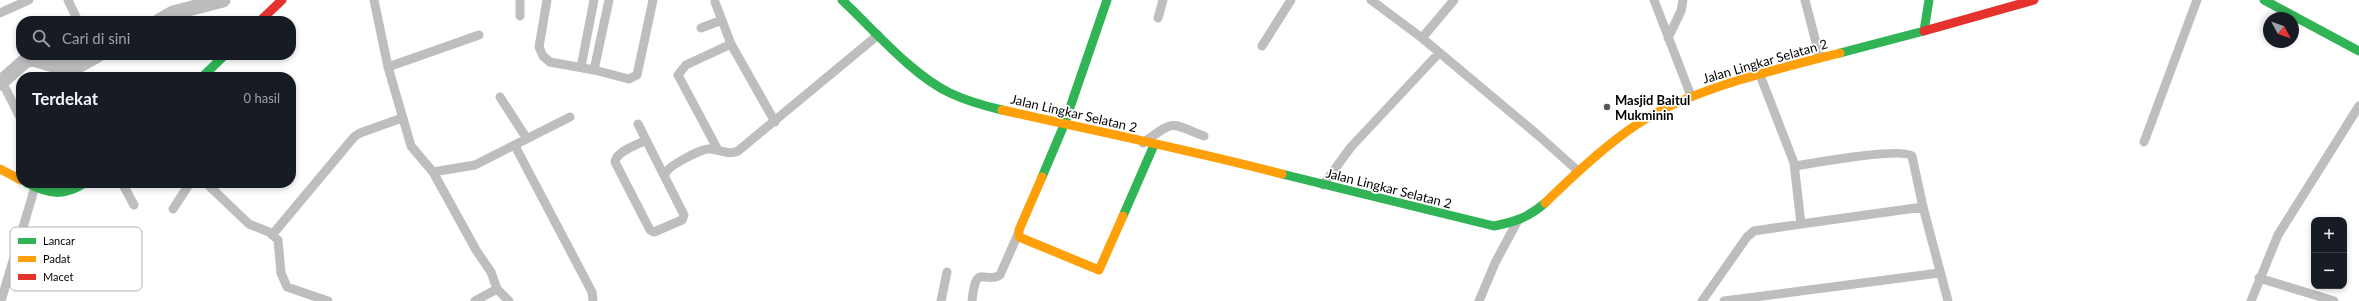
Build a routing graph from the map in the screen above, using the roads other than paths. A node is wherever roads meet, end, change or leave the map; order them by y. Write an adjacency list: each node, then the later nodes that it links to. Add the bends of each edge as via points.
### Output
1 (29, 0): 24 (street)
2 (68, 0): 25 (street)
3 (282, 0): 26 (main road)
4 (374, 0): 42 (street)
5 (520, 0): 27 (street)
6 (547, 0): 43 (street, via 539,47 541,53 550,62)
7 (594, 0): 43 (street)
8 (609, 0): 44 (street)
9 (654, 0): 44 (street, via 637,75 629,79)
10 (842, 0): 33 (main road, Jalan Lingkar Selatan 2)
11 (1106, 0): 56 (main road)
12 (1163, 0): 28 (street)
13 (1291, 0): 37 (street)
14 (1371, 0): 34 (street)
15 (1454, 0): 34 (street)
16 (1654, 0): 35 (street)
17 (1683, 0): 35 (street, via 1681,11)
18 (1805, 0): 40 (street)
19 (1930, 0): 31 (main road)
20 (2034, 0): 31 (main road, Jalan Lingkar Selatan 2)
21 (2197, 0): 60 (street)
22 (2264, 0): 38 (main road)
23 (715, 2): 29 (street)
24 (0, 13)
25 (76, 16)
26 (265, 16)
27 (520, 16)
28 (1158, 18)
29 (722, 20): 30 (street); 36 (street)
30 (701, 28)
31 (1924, 31): 40 (main road, Jalan Lingkar Selatan 2)
32 (479, 34): 42 (street)
33 (878, 34): 54 (street); 56 (main road, Jalan Lingkar Selatan 2, via 933,83 950,93 981,105)
34 (1422, 38): 39 (street)
35 (1668, 38): 48 (street)
36 (731, 44): 54 (street); 64 (street, via 686,65 678,75)
37 (1262, 46)
38 (2359, 50)
39 (1439, 53): 67 (street); 71 (street, via 1351,147)
40 (1820, 58): 46 (main road, Jalan Lingkar Selatan 2)
41 (220, 60): 45 (main road)
42 (388, 67): 53 (street)
43 (581, 67): 44 (street)
44 (594, 70)
45 (207, 72)
46 (1760, 75): 48 (main road, Jalan Lingkar Selatan 2); 65 (street)
47 (1, 81): 51 (street)
48 (1691, 96): 67 (main road, Jalan Lingkar Selatan 2, via 1654,114)
49 (500, 97): 58 (street)
50 (2359, 106): 91 (street, via 2278,235)
51 (16, 110)
52 (570, 117): 58 (street)
53 (402, 118): 68 (street, via 411,146); 87 (street, via 354,137)
54 (775, 122): 64 (street, via 738,151 729,154)
55 (638, 124): 59 (street)
56 (1064, 125): 61 (main road, Jalan Lingkar Selatan 2); 86 (main road)
57 (1204, 136): 61 (street, via 1174,124 1166,126)
58 (527, 139): 63 (street)
59 (646, 140): 69 (street); 69 (street, via 621,154 616,162 650,230 654,232 682,220 684,216)
60 (2144, 142)
61 (1144, 143): 62 (main road, Jalan Lingkar Selatan 2)
62 (1154, 145): 71 (main road, Jalan Lingkar Selatan 2, via 1221,158); 86 (main road, via 1099,270 1021,239)
63 (515, 146): 68 (street, via 475,165); 98 (street, via 592,292)
64 (718, 150): 69 (street, via 705,149 670,167)
65 (1795, 166): 81 (street, via 1878,154 1906,153 1912,156); 84 (street)
66 (0, 169): 70 (main road)
67 (1578, 171): 83 (main road, Jalan Lingkar Selatan 2, via 1536,212)
68 (434, 172): 92 (street, via 476,250 491,272)
69 (665, 174)
70 (16, 177)
71 (1323, 185): 83 (main road, Jalan Lingkar Selatan 2, via 1489,224 1506,225)
72 (30, 188): 85 (street)
73 (38, 188): 79 (main road)
74 (51, 188): 79 (street)
75 (76, 188): 79 (main road, via 68,193)
76 (125, 188): 80 (street)
77 (187, 188): 82 (street)
78 (211, 188): 87 (street, via 249,224)
79 (53, 194)
80 (134, 205)
81 (1924, 207): 84 (street); 90 (street)
82 (173, 209)
83 (1517, 222): 101 (street, via 1495,263)
84 (1800, 224): 102 (street, via 1754,231 1747,237)
85 (20, 227)
86 (1018, 234): 100 (street, via 1000,275 982,275 975,281)
87 (272, 235): 93 (street, via 280,244 284,283 290,289)
88 (10, 266): 94 (street)
89 (947, 272): 99 (street)
90 (1939, 273): 103 (street); 104 (street)
91 (2259, 278): 105 (street); 106 (street)
92 (497, 289): 96 (street); 97 (street)
93 (311, 298): 95 (street)
94 (1, 301)
95 (328, 301)
96 (475, 301)
97 (509, 301)
98 (593, 301)
99 (941, 301)
100 (972, 301)
101 (1479, 301)
102 (1702, 301)
103 (1724, 301)
104 (1948, 301)
105 (2251, 301)
106 (2334, 301)

